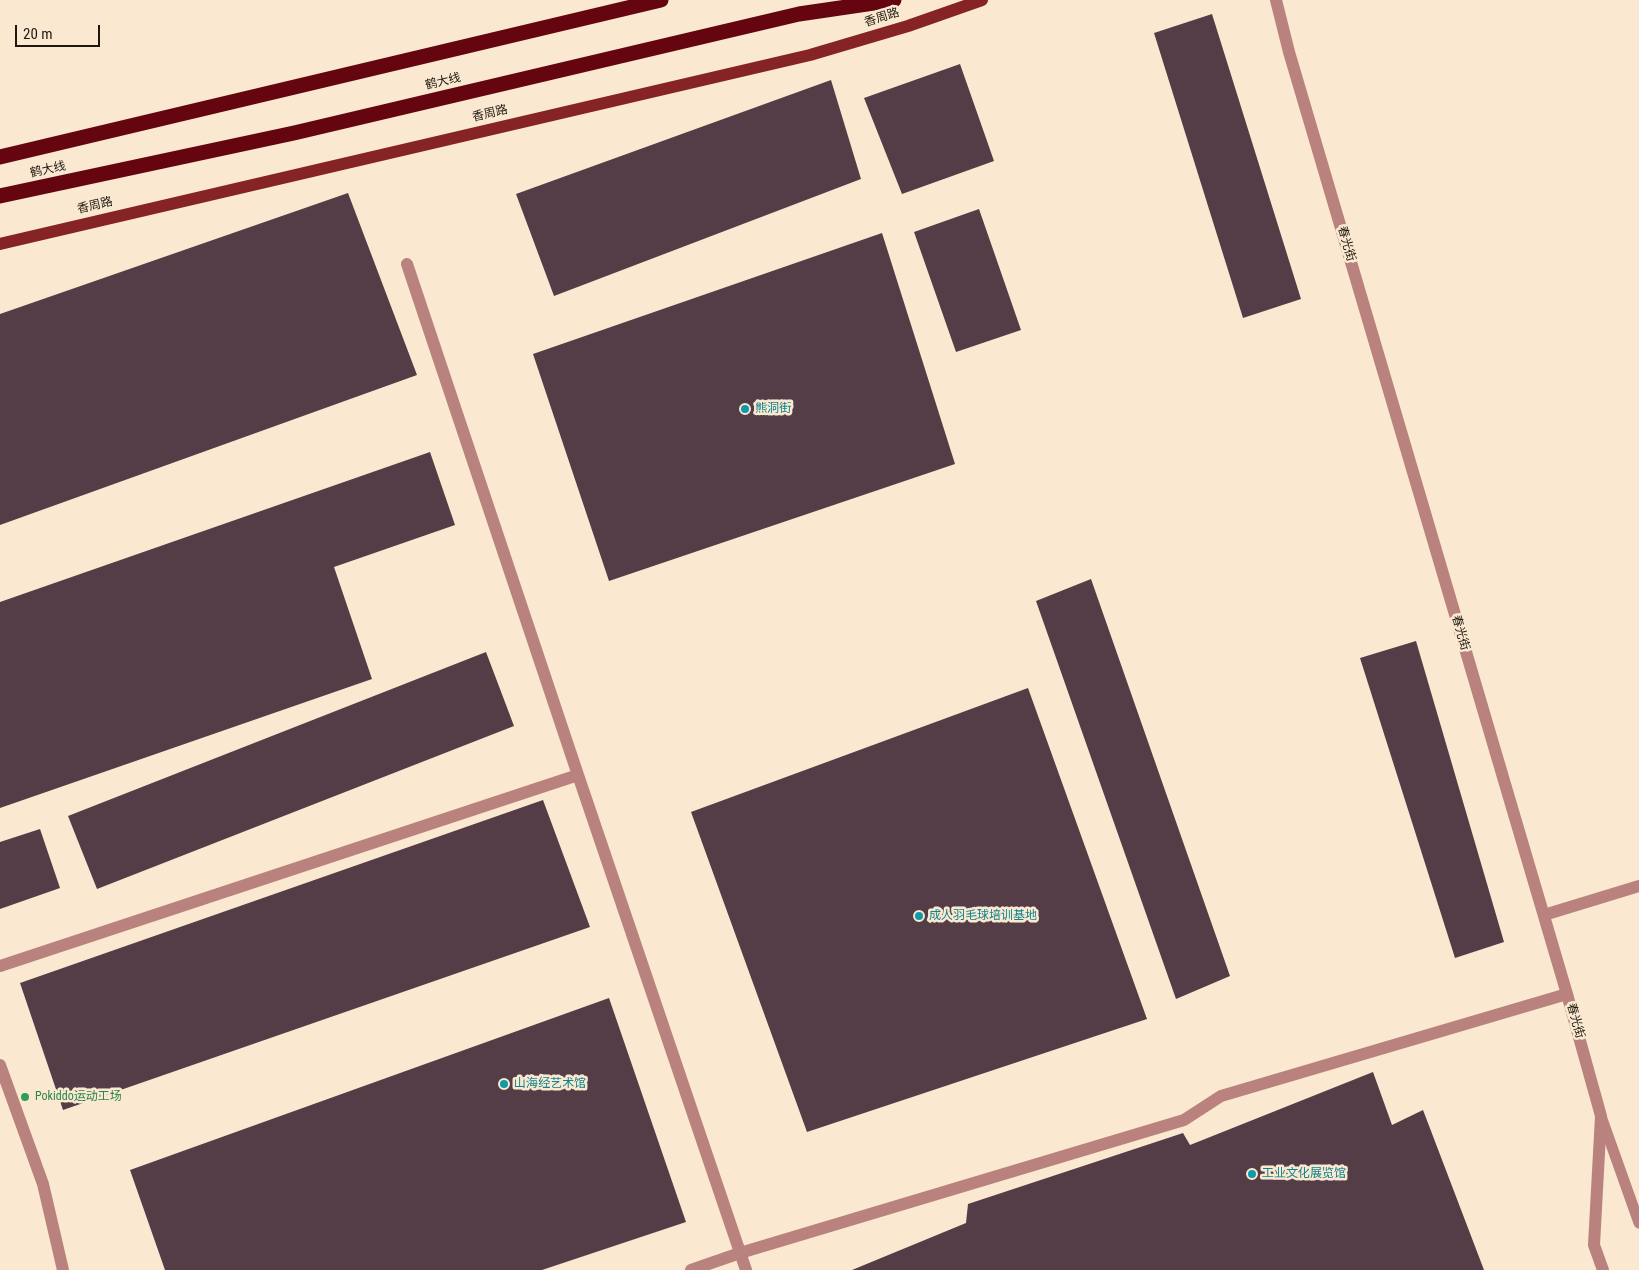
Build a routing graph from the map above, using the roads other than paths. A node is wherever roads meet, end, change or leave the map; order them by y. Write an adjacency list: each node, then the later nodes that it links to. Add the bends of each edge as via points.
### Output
1 (661, 0): 5 (highway)
2 (894, 0): 6 (highway, 鹤大线, via 799,14 294,133)
3 (982, 0): 7 (main road, 香周路, via 810,56)
4 (1276, 0): 11 (street, 春光街, via 1291,61)
5 (0, 157)
6 (0, 196)
7 (0, 244)
8 (407, 264): 9 (street)
9 (578, 776): 12 (street); 17 (street)
10 (1639, 886): 11 (street)
11 (1544, 915): 13 (street, 春光街)
12 (0, 966)
13 (1567, 994): 15 (street, 春光街); 17 (street, via 1220,1096 1184,1120)
14 (0, 1065): 18 (street, via 43,1184)
15 (1601, 1116): 16 (lane); 21 (street, 春光街, via 1594,1245)
16 (1639, 1223)
17 (740, 1253): 19 (street); 20 (street)
18 (63, 1270)
19 (691, 1270)
20 (746, 1270)
21 (1603, 1270)

